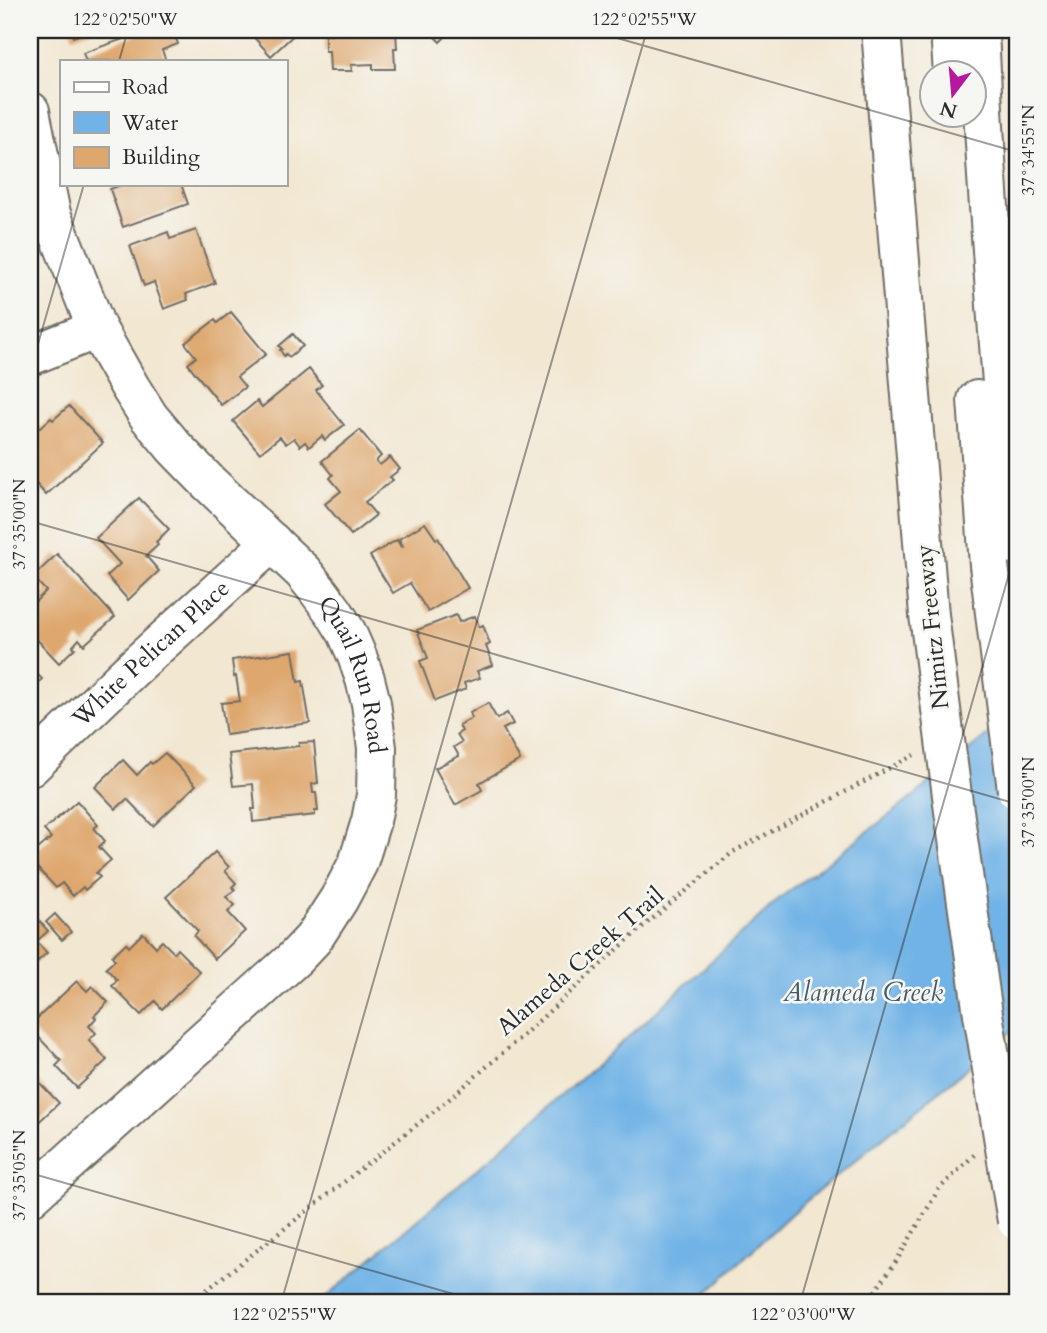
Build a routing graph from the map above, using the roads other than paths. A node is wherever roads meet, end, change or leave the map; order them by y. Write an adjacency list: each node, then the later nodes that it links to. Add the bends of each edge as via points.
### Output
1 (881, 30): 14 (main road, Nimitz Freeway, bridge, via 929,615 983,1014)
2 (950, 30): 4 (main road)
3 (979, 30): 10 (main road)
4 (952, 60)
5 (30, 111): 7 (main road, Quail Run Road, via 51,214)
6 (957, 130): 10 (main road)
7 (97, 328): 8 (main road); 9 (main road, Quail Run Road, via 149,417 209,483)
8 (30, 356)
9 (272, 542): 11 (main road, White Pelican Place); 13 (main road, Quail Run Road, via 334,612 365,679 375,726 377,770 365,842 349,880 313,939)
10 (1003, 565): 12 (main road, bridge)
11 (30, 766)
12 (1017, 790)
13 (30, 1197)
14 (1017, 1221)

